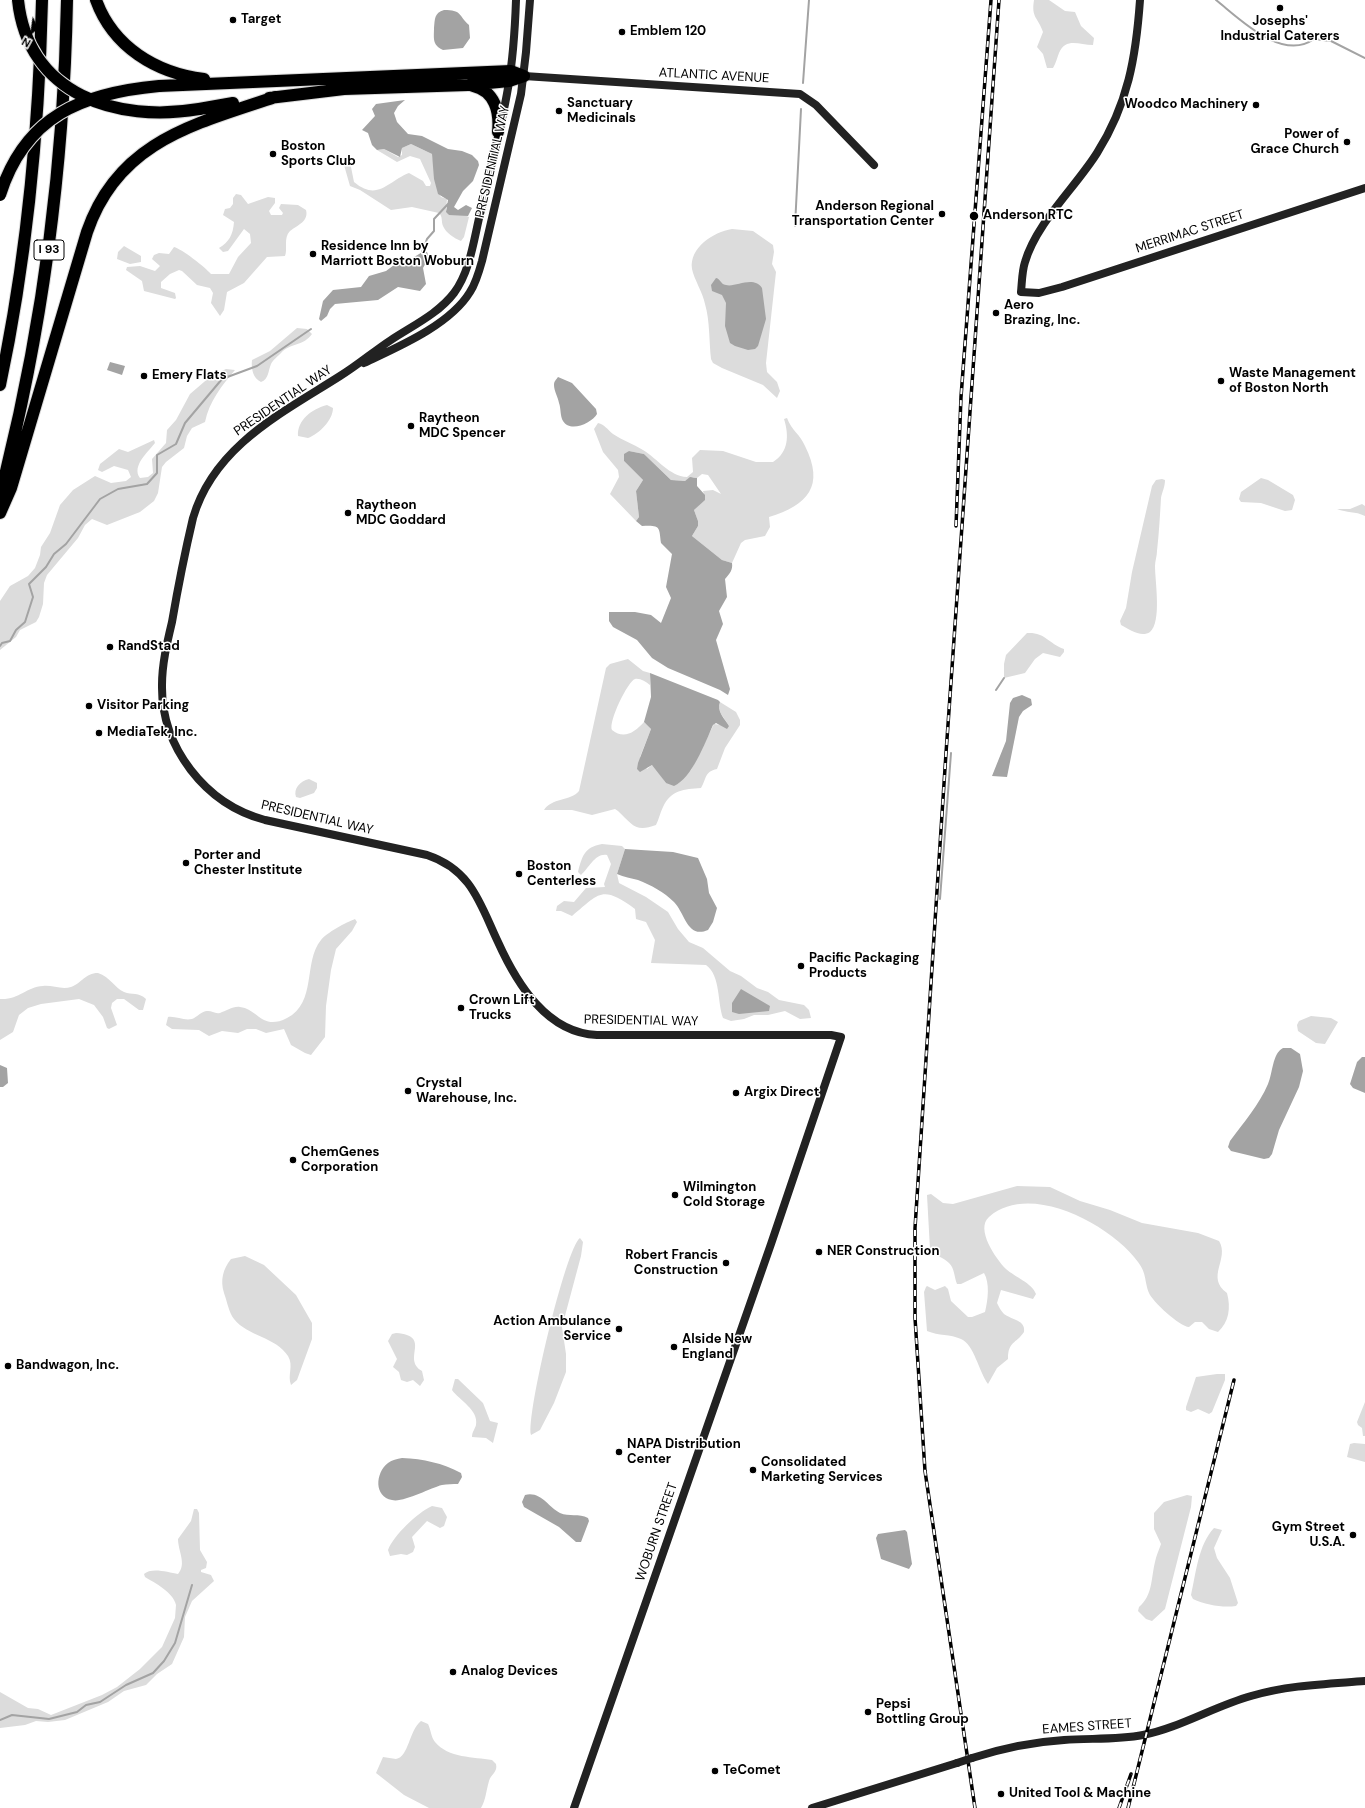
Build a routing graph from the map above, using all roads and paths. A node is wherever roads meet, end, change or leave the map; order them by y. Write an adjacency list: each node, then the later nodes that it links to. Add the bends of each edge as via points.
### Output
1 (18, 0): 12 (highway, bridge, via 24,30 34,52 54,76 74,92 97,103 131,111 165,113)
2 (42, 0): 18 (highway, I 93, via 38,106 30,197 18,288)
3 (67, 0): 19 (highway, I 93, via 61,131 50,238 31,360)
4 (96, 0): 10 (highway, via 116,35 147,61 189,77)
5 (516, 0): 8 (street, PRESIDENTIAL WAY)
6 (530, 0): 9 (street, PRESIDENTIAL WAY)
7 (1140, 0): 15 (street, MERRIMAC STREET, via 1134,60 1120,107 1098,152 1034,242 1024,267 1021,292 1038,293 1062,287)
8 (510, 76): 9 (highway); 10 (highway); 11 (highway); 13 (street, PRESIDENTIAL WAY)
9 (524, 76): 14 (street, ATLANTIC AVENUE, via 800,94 816,105); 17 (street, PRESIDENTIAL WAY, via 482,261 471,292 447,318 392,350)
10 (241, 82): 16 (highway, bridge, via 120,90 74,105 40,129 22,149 12,164)
11 (468, 85): 12 (highway, via 344,89); 13 (highway, via 481,88 492,97 497,110)
12 (275, 97): 20 (highway, via 207,119 169,137 129,166 107,190 87,232 11,488)
13 (498, 132): 17 (street, PRESIDENTIAL WAY, via 469,257 455,292 441,307)
14 (874, 165)
15 (1365, 188)
16 (0, 194)
17 (347, 372): 21 (street, PRESIDENTIAL WAY, via 275,417 241,443 215,472 197,505 166,648 162,686 168,728 178,752 191,771 217,797 255,817 427,855 449,865 464,877 475,891 504,954 530,995 552,1019 572,1031 597,1035)
18 (0, 385)
19 (0, 495)
20 (0, 512)
21 (841, 1037): 23 (street, WOBURN STREET)
22 (1365, 1681): 24 (street, EAMES STREET, bridge, via 1268,1692 1214,1708 1144,1735 1032,1743 999,1750)
23 (574, 1808)
24 (812, 1808)

